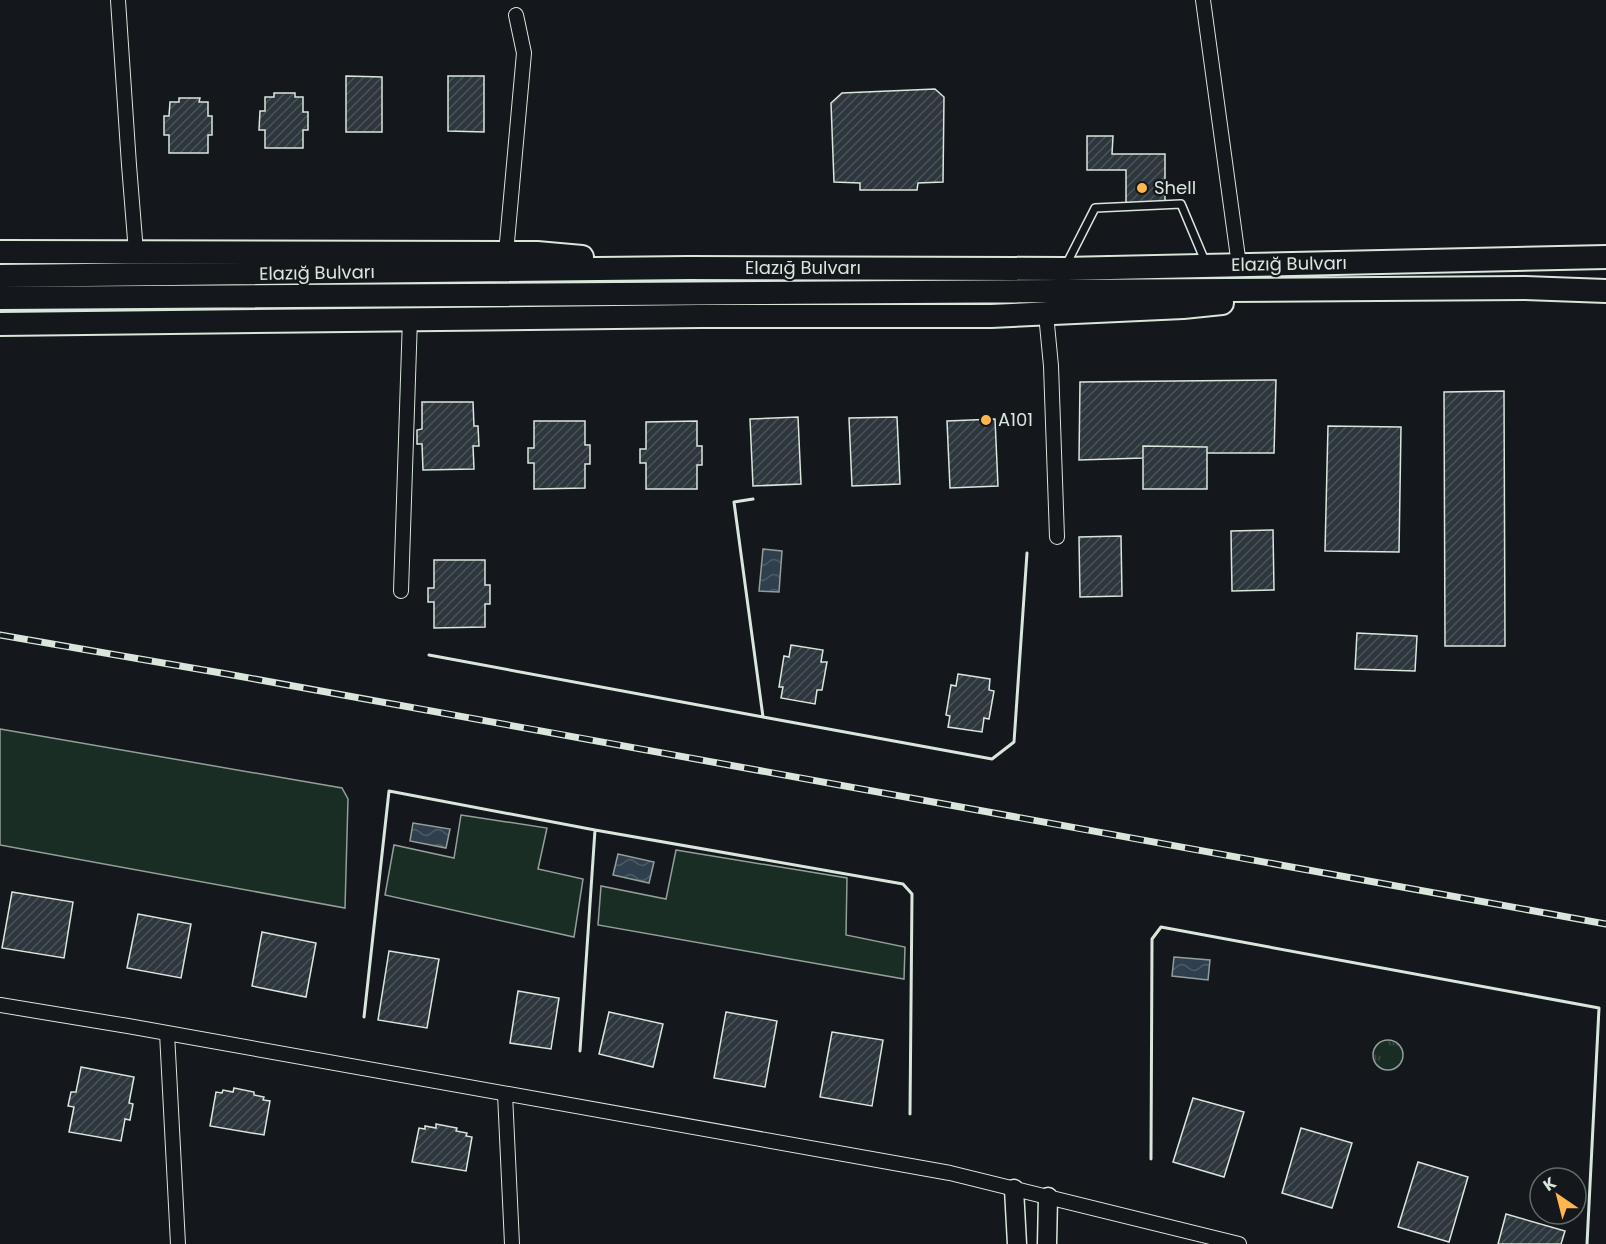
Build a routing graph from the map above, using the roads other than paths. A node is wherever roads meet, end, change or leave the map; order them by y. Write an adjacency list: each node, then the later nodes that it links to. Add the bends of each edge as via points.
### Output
1 (118, 0): 5 (street)
2 (1203, 0): 8 (street)
3 (516, 15): 6 (street, via 524,53)
4 (0, 252): 5 (highway)
5 (136, 252): 6 (highway)
6 (506, 253): 10 (highway)
7 (1606, 257): 8 (highway, Elazığ Bulvarı)
8 (1239, 265): 9 (highway, Elazığ Bulvarı)
9 (1207, 266): 11 (highway, Elazığ Bulvarı); 11 (lane, via 1181,204 1095,208)
10 (688, 268): 11 (highway, Elazığ Bulvarı); 12 (highway, Elazığ Bulvarı)
11 (1064, 269)
12 (0, 276)
13 (1341, 289): 14 (highway, Elazığ Bulvarı); 15 (highway, Elazığ Bulvarı); 16 (highway, via 1183,307)
14 (1606, 291)
15 (0, 298)
16 (1046, 314): 17 (highway); 19 (street)
17 (410, 318): 18 (highway); 20 (street)
18 (0, 324)
19 (1057, 537)
20 (401, 591)
21 (0, 1005): 22 (street)
22 (167, 1033): 23 (street); 26 (street)
23 (505, 1094): 24 (street, via 938,1171); 27 (street)
24 (1014, 1189): 25 (street); 28 (main road)
25 (1048, 1197): 29 (main road); 30 (street)
26 (178, 1244)
27 (512, 1244)
28 (1017, 1244)
29 (1047, 1244)
30 (1239, 1244)

